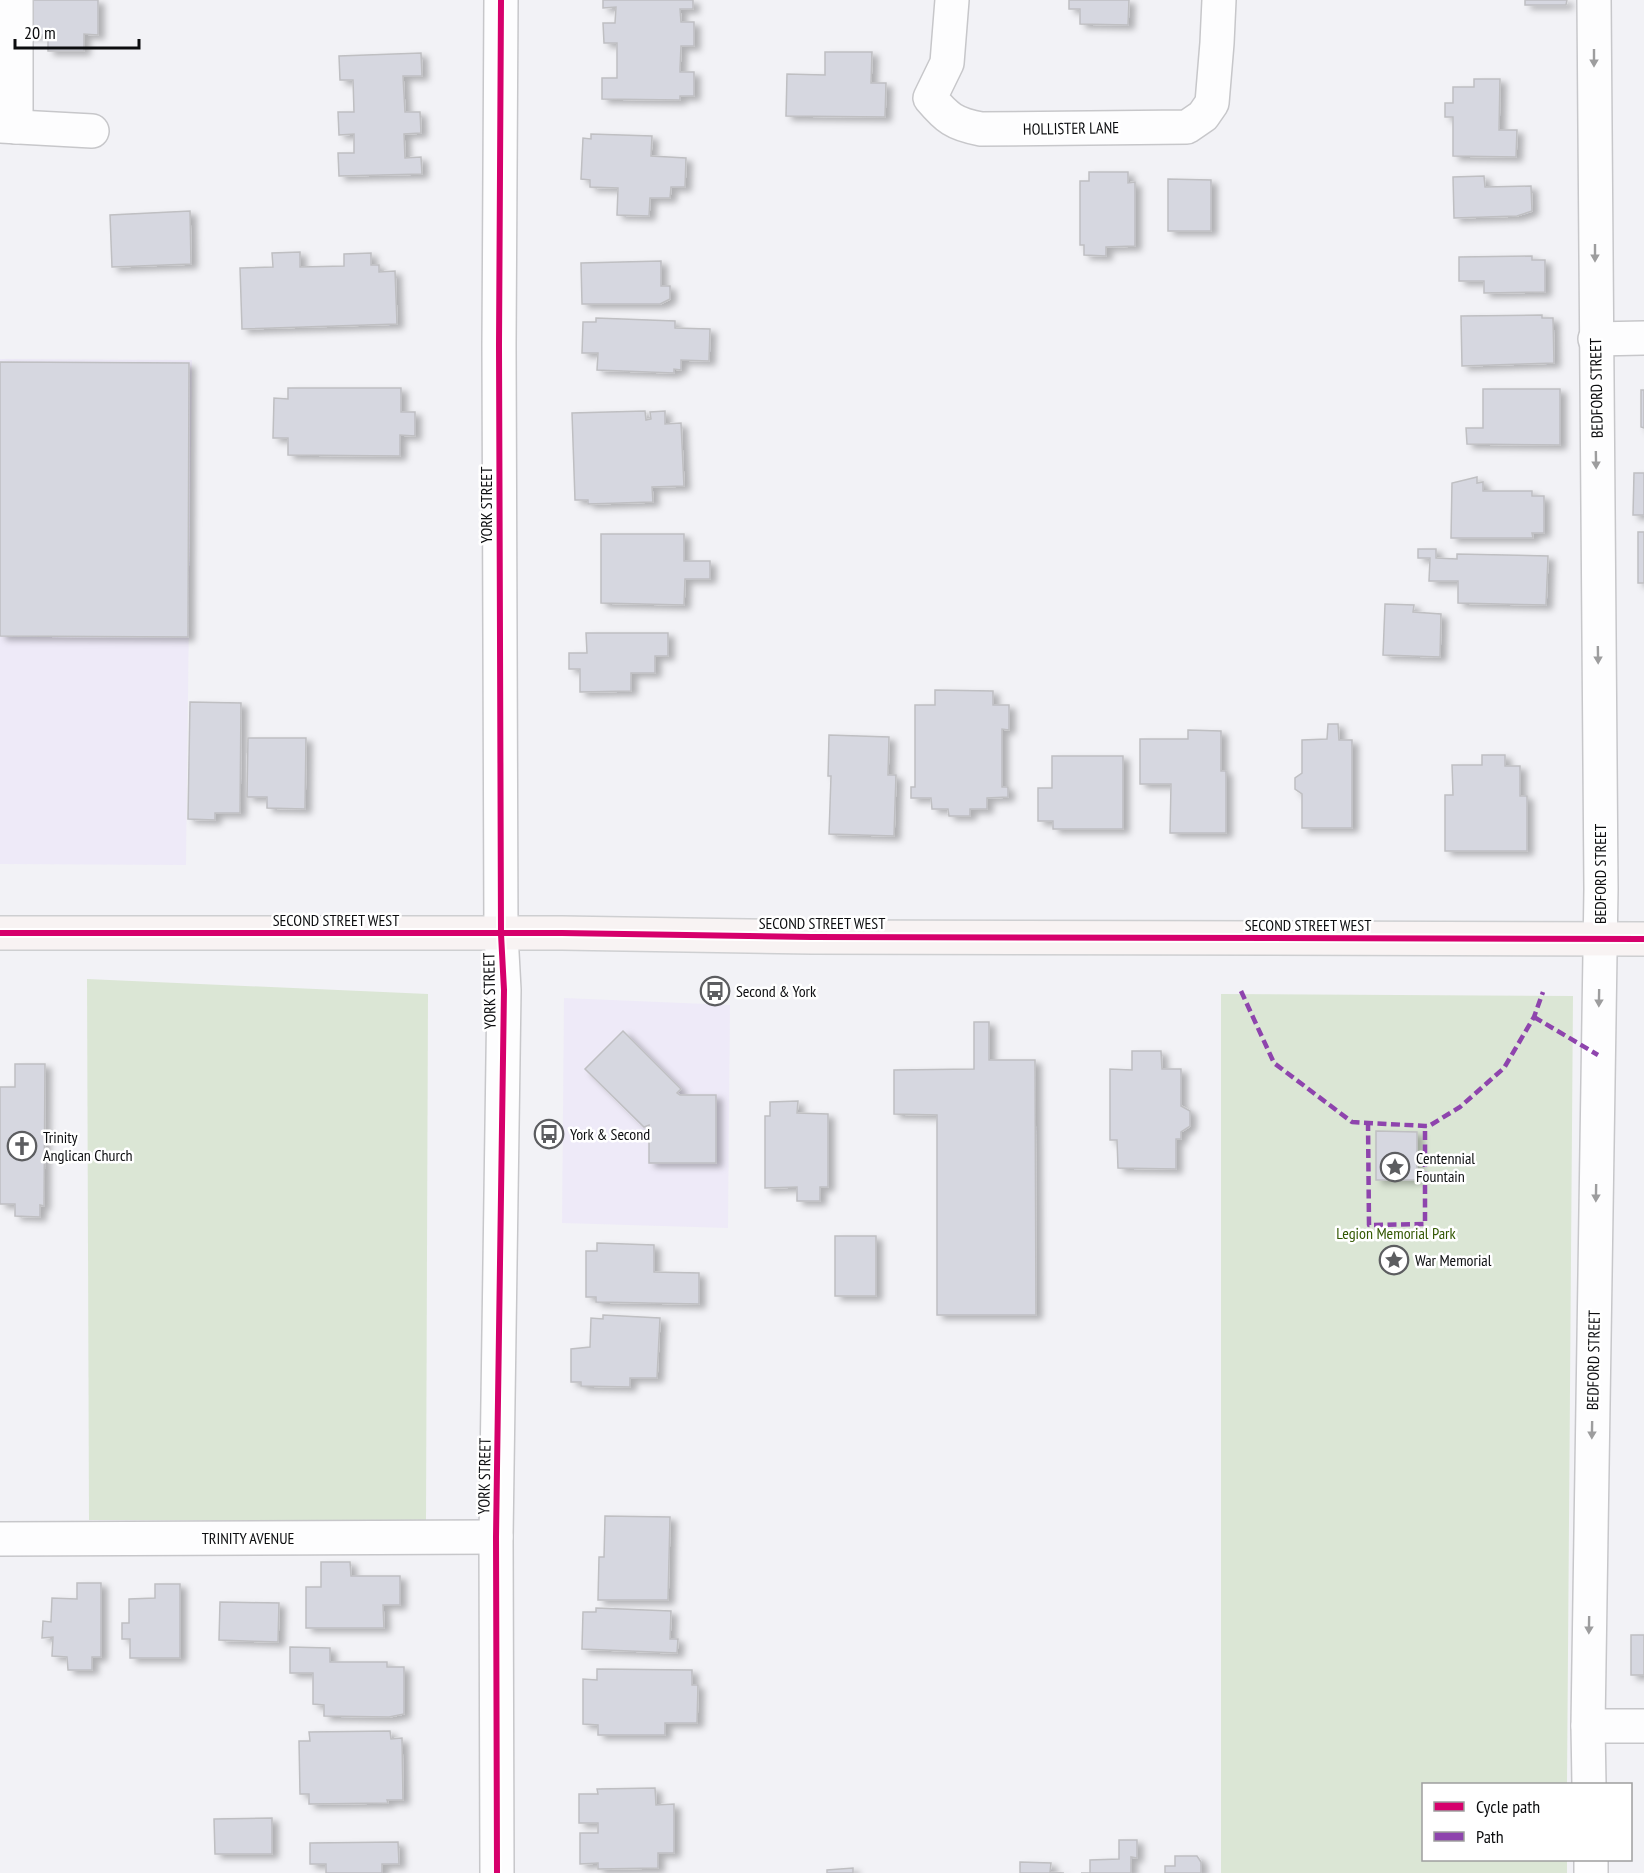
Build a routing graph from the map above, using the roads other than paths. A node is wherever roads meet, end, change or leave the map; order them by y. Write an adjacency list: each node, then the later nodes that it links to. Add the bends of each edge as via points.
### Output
1 (16, 0): 6 (street)
2 (501, 0): 11 (street, YORK STREET)
3 (952, 0): 4 (street, HOLLISTER LANE, via 947,63 930,98 946,117 981,129 1187,127 1203,116 1212,103)
4 (1218, 0)
5 (1594, 0): 9 (street, BEDFORD STREET, one-way to 9)
6 (8, 127): 7 (street)
7 (92, 131)
8 (1644, 338): 9 (street)
9 (1595, 339): 12 (street, BEDFORD STREET, one-way to 12)
10 (0, 933): 11 (main road, SECOND STREET WEST)
11 (501, 934): 12 (main road, SECOND STREET WEST); 14 (street, YORK STREET, via 504,990)
12 (1600, 939): 13 (main road, SECOND STREET WEST); 16 (street, BEDFORD STREET, one-way to 16)
13 (1644, 939)
14 (496, 1537): 15 (street, TRINITY AVENUE); 19 (street, YORK STREET)
15 (0, 1539)
16 (1588, 1726): 17 (street); 18 (street, BEDFORD STREET)
17 (1644, 1726)
18 (1589, 1783)
19 (497, 1873)

